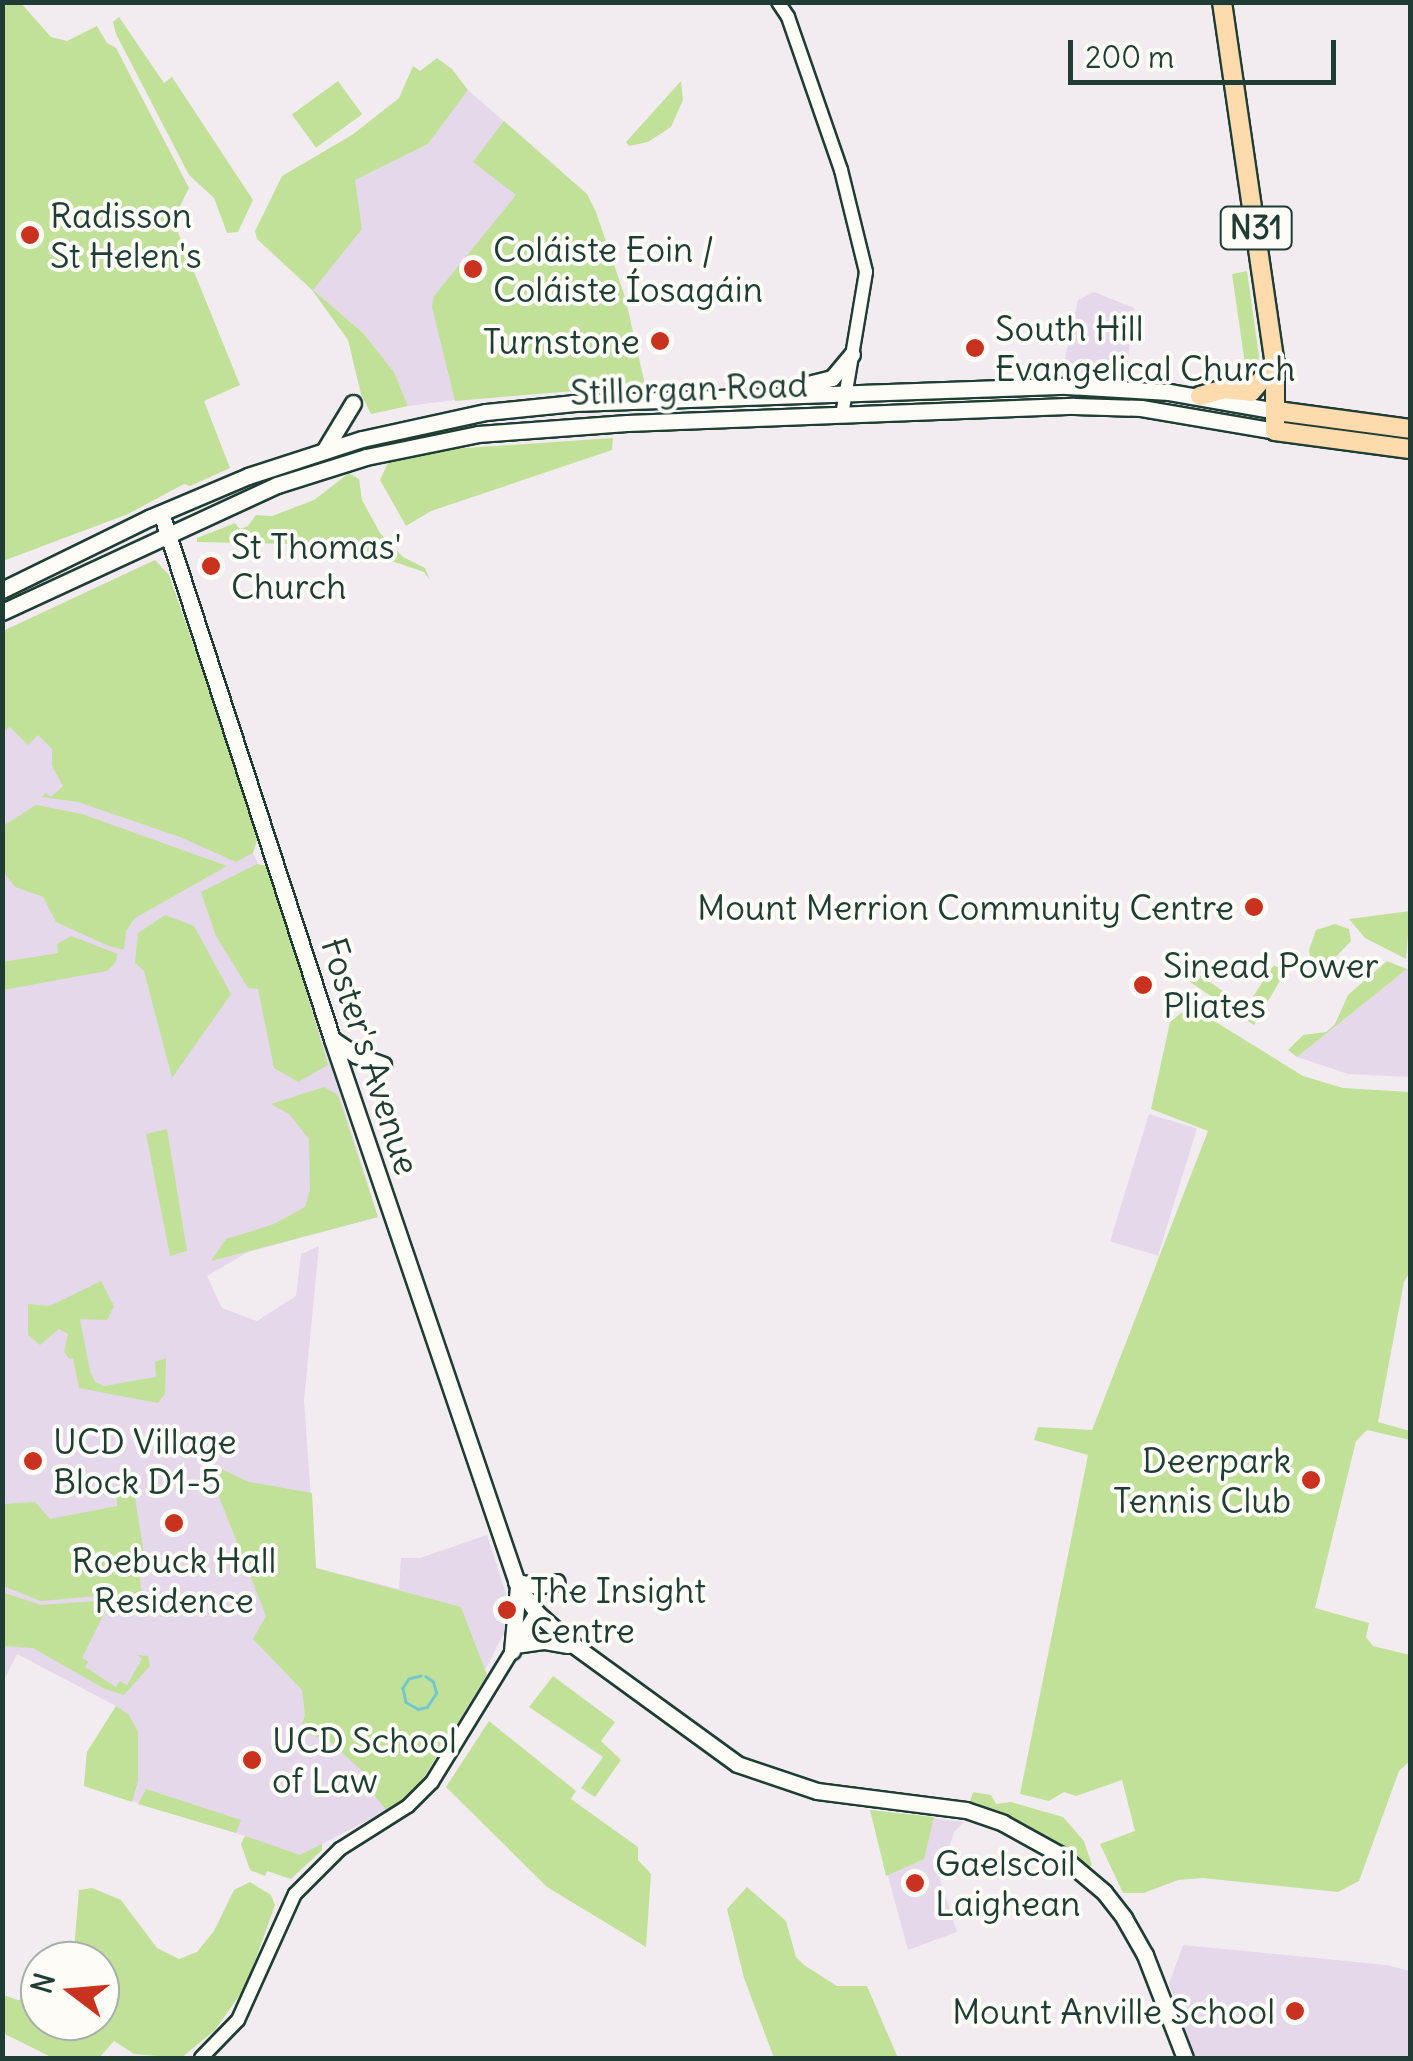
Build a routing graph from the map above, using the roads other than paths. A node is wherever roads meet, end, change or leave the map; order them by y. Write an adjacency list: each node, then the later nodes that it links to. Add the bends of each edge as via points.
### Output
1 (778, 2): 3 (street, via 841,170 861,245 865,293)
2 (1222, 2): 4 (highway, N31)
3 (852, 354): 5 (main road, via 856,378); 6 (street); 9 (main road, via 826,381 771,388)
4 (1275, 364): 8 (highway, via 1251,392 1224,389); 11 (highway, N31)
5 (868, 393): 6 (main road, Stillorgan Road); 8 (main road, Stillorgan Road, via 1066,386)
6 (843, 394): 7 (main road, Stillorgan Road); 12 (street)
7 (795, 395): 9 (main road, Stillorgan Road); 13 (main road, via 802,404)
8 (1200, 396): 11 (main road, Stillorgan Road); 14 (main road, via 1231,404 1242,415)
9 (759, 397): 18 (main road, Stillorgan Road, via 486,412)
10 (353, 403): 18 (main road)
11 (1277, 411): 15 (highway, Stillorgan Road); 16 (highway, N31)
12 (842, 415): 13 (main road, Stillorgan Road); 14 (main road, Stillorgan Road, via 1087,406)
13 (795, 416): 20 (main road, Stillorgan Road, via 528,428 441,441 292,480)
14 (1237, 423): 16 (main road, Stillorgan Road)
15 (1410, 428)
16 (1275, 431): 17 (highway, Stillorgan Road)
17 (1410, 449)
18 (324, 451): 19 (main road, Stillorgan Road)
19 (161, 513): 20 (main road, Foster's Avenue); 21 (main road, Stillorgan Road)
20 (170, 536): 22 (main road, Stillorgan Road); 23 (main road, Foster's Avenue)
21 (2, 590)
22 (2, 612)
23 (332, 1039): 24 (main road); 26 (main road, Foster's Avenue)
24 (383, 1064)
25 (557, 1582): 26 (main road)
26 (517, 1584): 27 (main road, Foster's Avenue); 28 (main road)
27 (536, 1612): 28 (street); 29 (main road, Foster's Avenue)
28 (514, 1648): 29 (main road, via 553,1641); 30 (street, via 432,1782 408,1806 340,1849 295,1894 238,2020)
29 (577, 1648): 31 (main road, Foster's Avenue, via 705,1744 758,1774 833,1794 966,1810 1059,1854 1124,1918)
30 (200, 2058)
31 (1186, 2058)

